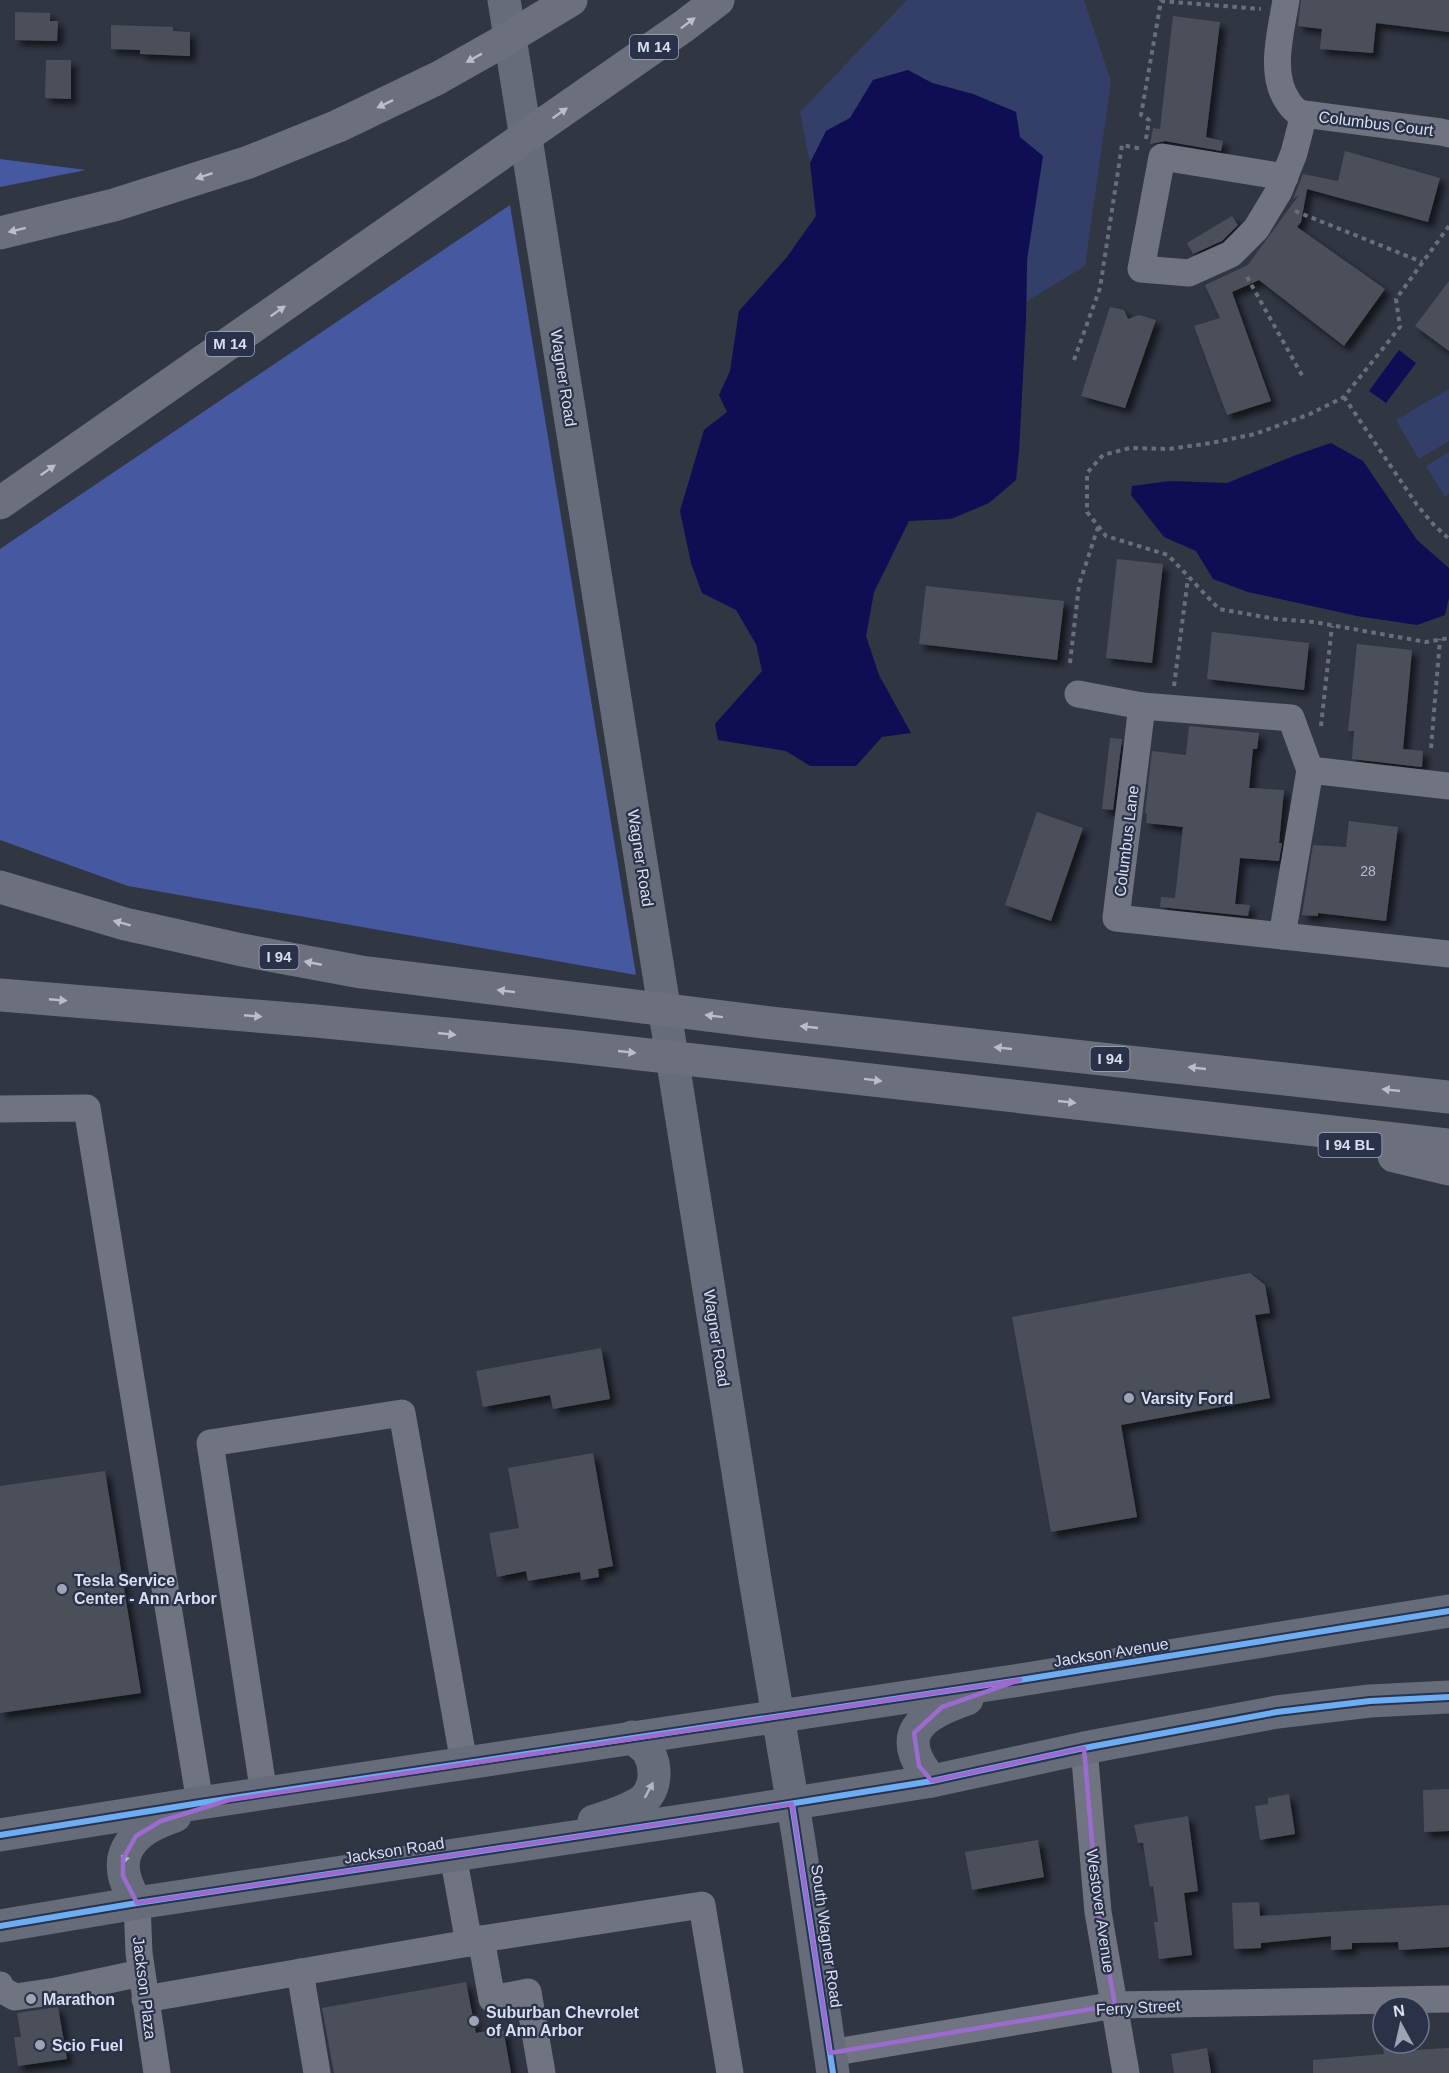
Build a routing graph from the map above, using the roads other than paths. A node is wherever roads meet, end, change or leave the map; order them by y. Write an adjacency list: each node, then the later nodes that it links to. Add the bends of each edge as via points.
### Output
1 (504, 0): 26 (main road, Wagner Road)
2 (571, 0): 8 (highway, one-way to 8, via 438,78 338,126 249,162 114,205)
3 (718, 0): 9 (highway, M 14, one-way to 3)
4 (1286, 0): 5 (street, Columbus Court, via 1278,53 1279,83 1288,103 1302,117)
5 (1304, 114): 6 (street, Columbus Court); 7 (street, Columbus Court)
6 (1449, 134)
7 (1285, 177): 7 (street, Columbus Court, via 1256,229 1231,254 1188,273 1141,269 1162,157)
8 (0, 233)
9 (0, 503)
10 (1078, 694): 11 (street)
11 (1142, 706): 12 (street, via 1291,718); 15 (street, Columbus Lane, via 1116,918)
12 (1310, 770): 13 (street); 15 (street)
13 (1449, 786)
14 (0, 887): 18 (highway, I 94, one-way to 14, via 772,1023 361,972 125,924)
15 (1282, 936): 16 (street, Columbus Lane)
16 (1449, 954)
17 (0, 995): 20 (highway, one-way to 20, via 558,1044)
18 (1449, 1097)
19 (0, 1109): 32 (street, via 87,1108)
20 (1252, 1121): 21 (highway); 22 (highway, I 94 BL)
21 (1449, 1145)
22 (1449, 1169)
23 (1449, 1611): 24 (main road, Jackson Avenue)
24 (1020, 1680): 26 (main road, Jackson Avenue); 30 (main road, via 942,1707 924,1719 914,1732 913,1748 919,1766)
25 (1449, 1697): 28 (main road, via 1277,1712)
26 (777, 1716): 27 (main road); 33 (main road, South Wagner Road)
27 (632, 1737): 29 (main road); 35 (main road, one-way to 27, via 616,1814 644,1800 654,1782 654,1769 649,1752)
28 (1084, 1748): 30 (main road); 44 (street, Westover Avenue, via 1098,1912)
29 (464, 1763): 31 (main road); 31 (street, via 402,1413 210,1443)
30 (932, 1781): 33 (main road)
31 (264, 1794): 32 (main road)
32 (214, 1801): 34 (main road); 37 (main road, one-way to 37, via 161,1821 136,1836 123,1858 123,1876)
33 (792, 1804): 35 (main road, Jackson Road); 45 (main road, South Wagner Road)
34 (0, 1835)
35 (521, 1845): 36 (main road, Jackson Road)
36 (453, 1855): 37 (main road, Jackson Road); 39 (street)
37 (137, 1903): 38 (main road, Jackson Road); 42 (street, Jackson Plaza)
38 (0, 1926)
39 (475, 1941): 40 (street); 48 (street, via 492,1999 528,1992); 49 (street, via 702,1905)
40 (300, 1972): 42 (street); 47 (street)
41 (0, 1984): 42 (street, via 2,1990 15,1997)
42 (143, 1986): 46 (street, Jackson Plaza)
43 (1449, 1999): 44 (street, Ferry Street)
44 (1115, 2005): 45 (street, Ferry Street); 50 (street, Westover Avenue)
45 (832, 2063)
46 (157, 2073)
47 (317, 2073)
48 (542, 2073)
49 (729, 2073)
50 (1126, 2073)

